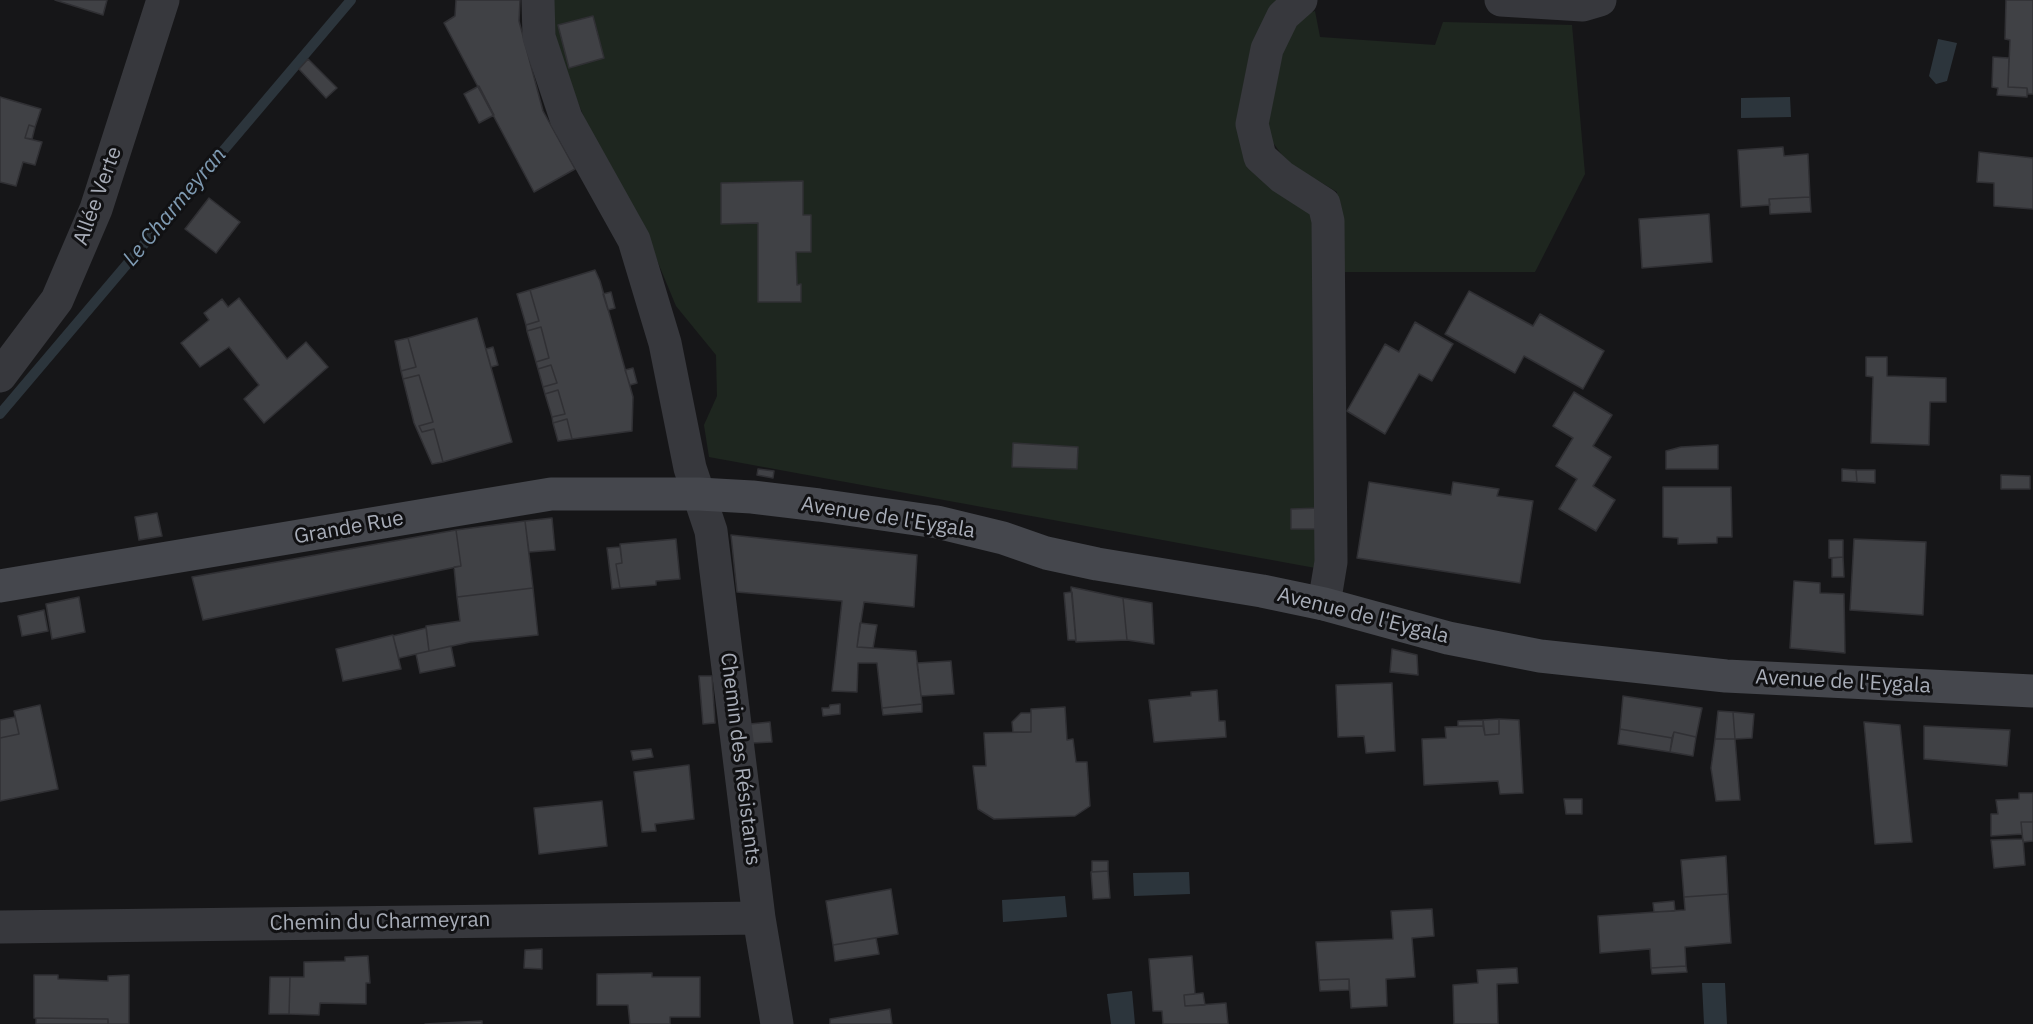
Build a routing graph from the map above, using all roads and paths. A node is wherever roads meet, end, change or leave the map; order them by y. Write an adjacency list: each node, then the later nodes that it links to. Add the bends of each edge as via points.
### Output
1 (163, 0): 6 (street, Allée Verte, via 96,209 57,300)
2 (538, 0): 7 (street, Chemin des Résistants, via 539,37 566,118 634,240 665,343 690,468)
3 (1301, 0): 9 (street, via 1283,16 1267,49 1252,124 1260,157 1282,177 1324,204 1328,221 1331,562)
4 (1501, 0): 5 (street)
5 (1591, 3)
6 (0, 376)
7 (699, 494): 8 (street, Grande Rue, via 551,494); 9 (street, Avenue de l'Eygala, via 752,497 937,522 1087,562); 11 (street, Chemin des Résistants, via 711,531)
8 (0, 586)
9 (1324, 604): 10 (street, Avenue de l'Eygala, via 1448,638 1540,656 1726,676)
10 (2033, 691)
11 (759, 918): 12 (street, Chemin du Charmeyran); 13 (street, Chemin des Résistants)
12 (0, 927)
13 (777, 1024)

